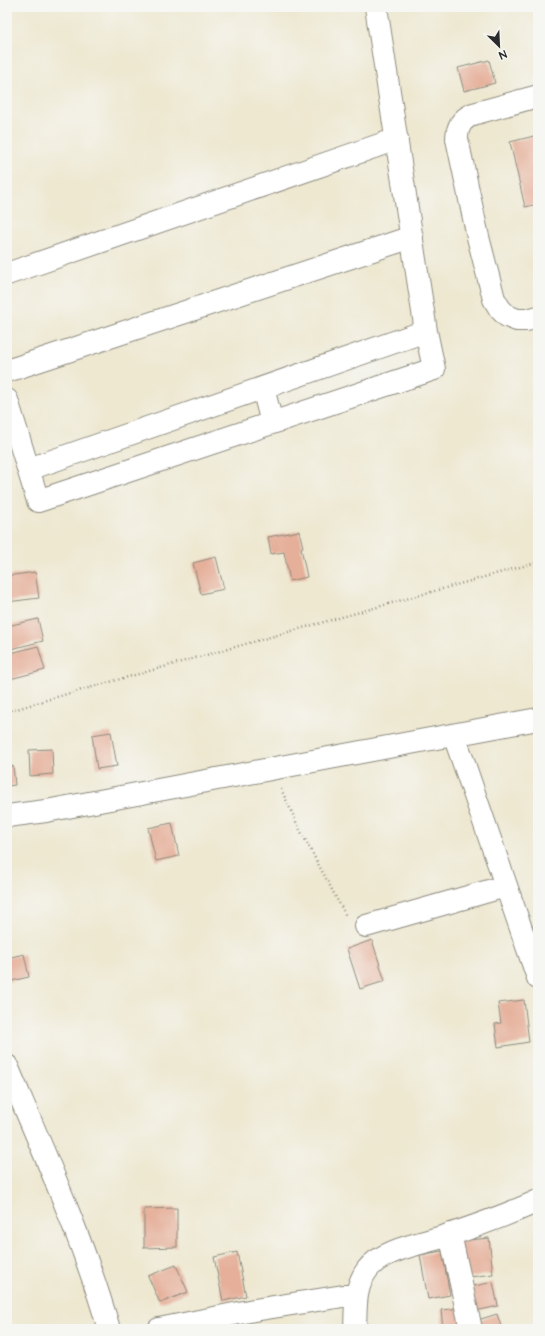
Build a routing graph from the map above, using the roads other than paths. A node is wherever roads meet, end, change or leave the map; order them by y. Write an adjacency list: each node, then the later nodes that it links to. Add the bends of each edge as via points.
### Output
1 (376, 7): 3 (street)
2 (538, 96): 6 (street, via 466,117 457,131 457,139 494,299 507,316 517,320)
3 (397, 139): 4 (street); 5 (street)
4 (412, 237): 7 (street); 8 (street)
5 (7, 274)
6 (538, 317)
7 (426, 331): 9 (street); 11 (street, via 434,369)
8 (7, 371)
9 (263, 388): 11 (street); 12 (street)
10 (7, 400): 12 (street)
11 (272, 423): 12 (street, via 38,501)
12 (29, 469)
13 (538, 719): 14 (street)
14 (454, 735): 15 (street, via 46,811); 16 (street)
15 (7, 816)
16 (506, 886): 17 (street); 18 (street)
17 (366, 926)
18 (538, 978)
19 (7, 1066): 23 (street, via 66,1205)
20 (537, 1205): 21 (street)
21 (450, 1234): 22 (street, via 390,1253 367,1269); 26 (street)
22 (356, 1294): 24 (street, via 254,1310); 25 (street)
23 (110, 1329)
24 (159, 1329)
25 (355, 1329)
26 (471, 1329)

